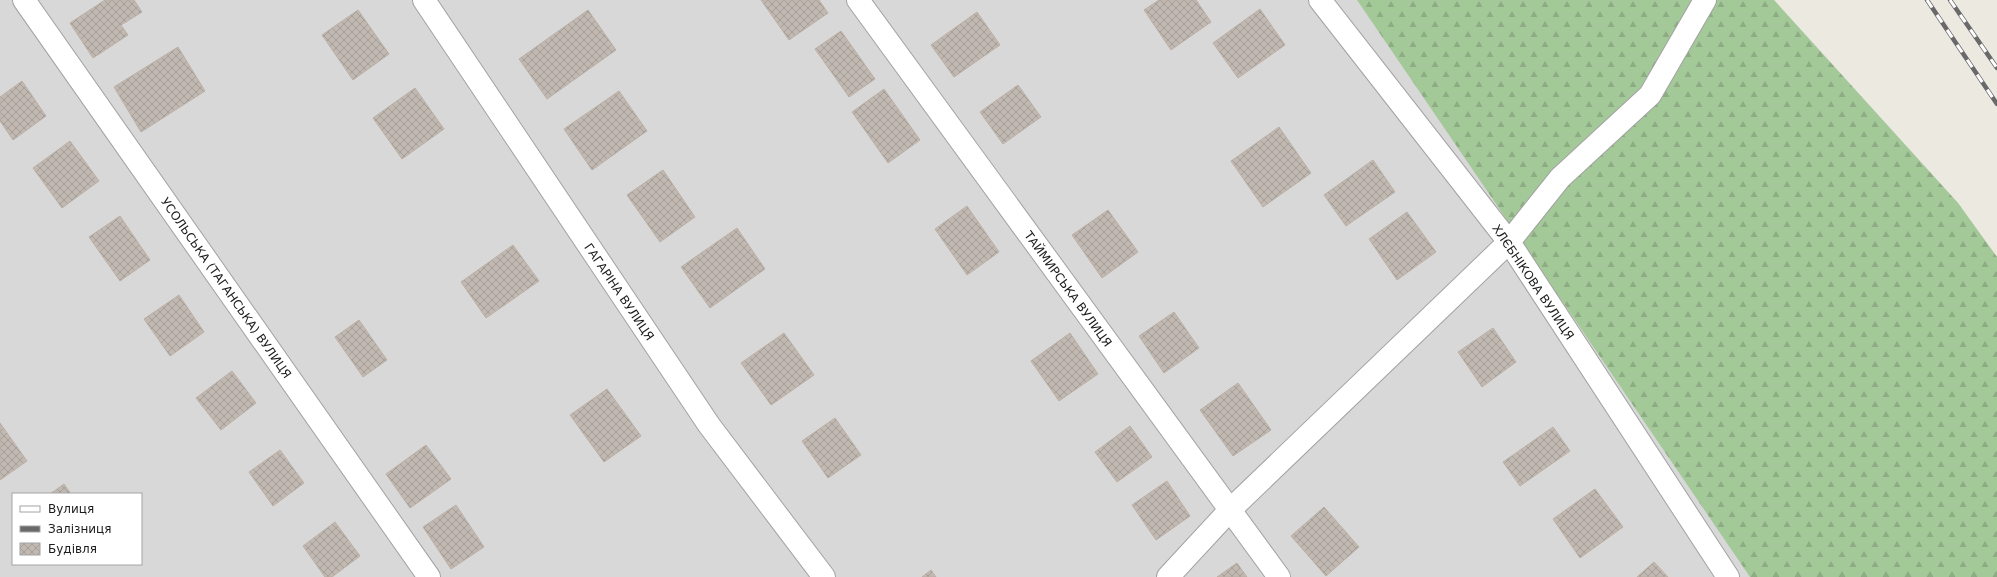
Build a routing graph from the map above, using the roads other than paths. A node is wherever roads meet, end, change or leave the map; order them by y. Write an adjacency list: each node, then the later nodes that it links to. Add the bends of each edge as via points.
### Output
1 (24, 0): 8 (street, УСОЛЬСЬКА (ТАГАНСЬКА) ВУЛИЦЯ)
2 (424, 0): 9 (street, ГАГАРІНА ВУЛИЦЯ, via 709,425)
3 (858, 0): 7 (street, ТАЙМИРСЬКА ВУЛИЦЯ)
4 (1320, 0): 6 (street, ХЛЄБНІКОВА ВУЛИЦЯ)
5 (1705, 0): 6 (street, via 1650,95 1560,178)
6 (1509, 242): 7 (street); 12 (street, ХЛЄБНІКОВА ВУЛИЦЯ)
7 (1229, 511): 10 (street); 11 (street, ТАЙМИРСЬКА ВУЛИЦЯ)
8 (429, 577)
9 (824, 577)
10 (1168, 577)
11 (1279, 577)
12 (1728, 577)

